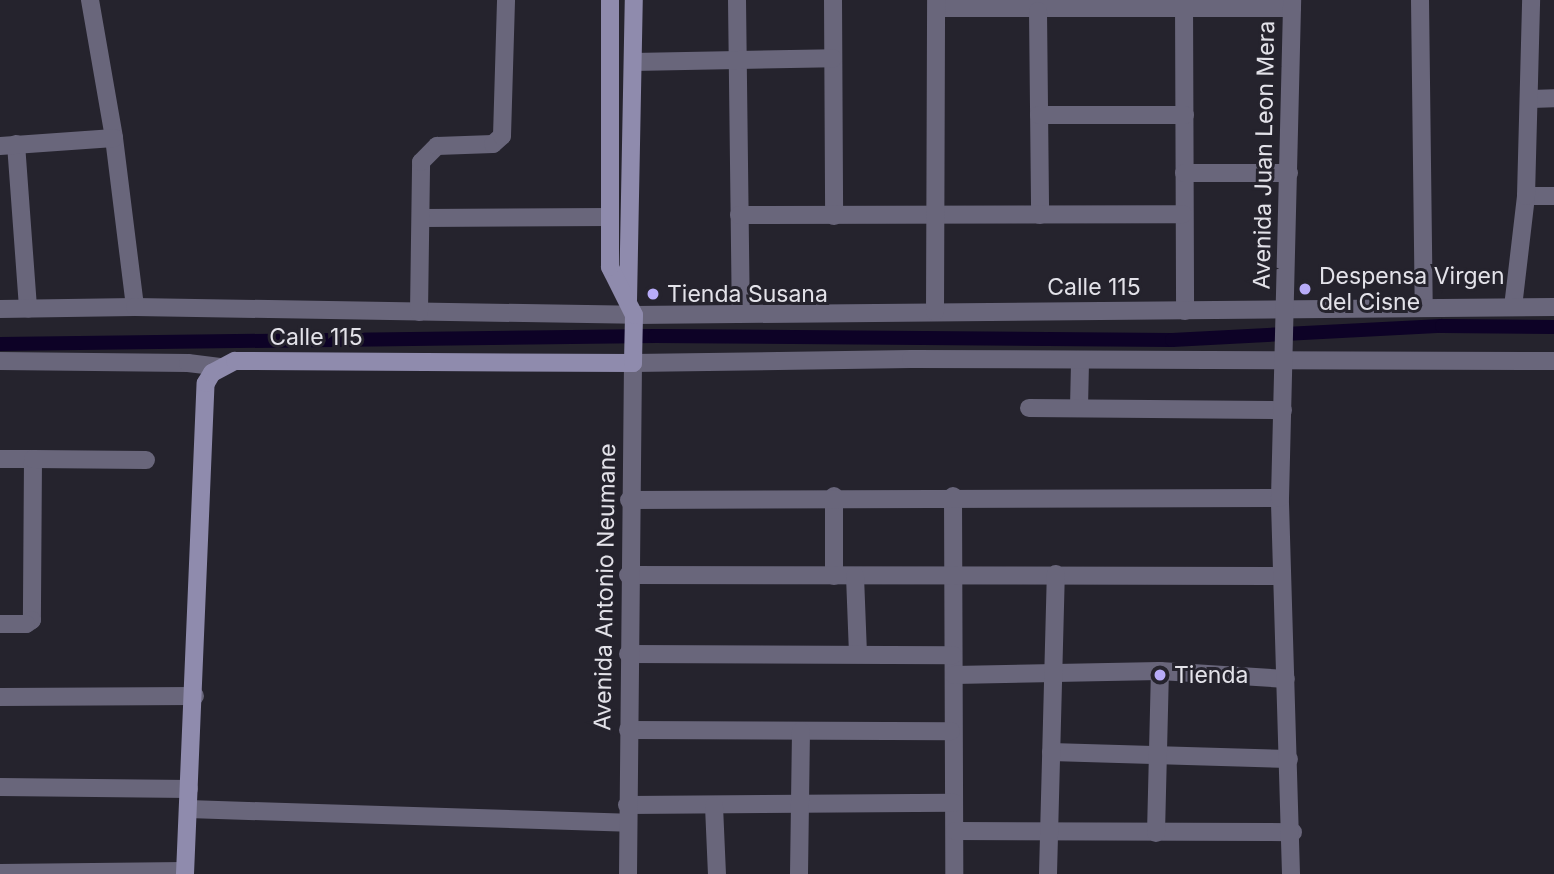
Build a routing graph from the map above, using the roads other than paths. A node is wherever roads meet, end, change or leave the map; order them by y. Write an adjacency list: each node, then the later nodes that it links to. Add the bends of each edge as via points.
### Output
1 (90, 0): 21 (street)
2 (506, 0): 33 (street, via 502,136 493,144 437,146 427,151 420,169)
3 (610, 0): 32 (street, Avenida Antonio Neumane)
4 (634, 0): 16 (street, Avenida Antonio Neumane)
5 (737, 0): 15 (street)
6 (833, 0): 14 (street)
7 (1420, 0): 35 (street)
8 (1531, 0): 18 (street)
9 (937, 4): 13 (street); 31 (street)
10 (1292, 4): 12 (street); 24 (street, Avenida Juan Leon Mera)
11 (1084, 5): 12 (street); 13 (street)
12 (1184, 5): 20 (street)
13 (1038, 10): 19 (street)
14 (832, 58): 15 (street); 30 (street)
15 (737, 60): 16 (street); 28 (street)
16 (633, 62): 42 (street, Avenida Antonio Neumane)
17 (1554, 98): 18 (street)
18 (1531, 99): 25 (street)
19 (1039, 115): 20 (street); 29 (street)
20 (1185, 115): 23 (street)
21 (114, 138): 22 (street); 34 (street)
22 (8, 145): 39 (street)
23 (1184, 173): 24 (street); 27 (street)
24 (1289, 173): 45 (street, Avenida Juan Leon Mera)
25 (1526, 196): 26 (street); 36 (street)
26 (1554, 196)
27 (1183, 214): 29 (street); 40 (street)
28 (738, 215): 30 (street); 43 (street)
29 (1040, 215): 31 (street)
30 (834, 216): 31 (street)
31 (937, 216): 44 (street)
32 (610, 217): 33 (street); 42 (street, Avenida Antonio Neumane, via 610,267)
33 (423, 218): 41 (street)
34 (135, 307): 39 (street, Calle 115); 41 (street, Calle 115)
35 (1424, 307): 36 (street, Calle 115); 45 (street, Calle 115)
36 (1513, 307): 37 (street, Calle 115)
37 (1554, 307)
38 (0, 309): 39 (street, Calle 115)
39 (28, 309)
40 (1185, 311): 44 (street, Calle 115); 45 (street, Calle 115)
41 (419, 312): 42 (street, Calle 115)
42 (632, 312): 43 (street, Calle 115); 47 (street, Avenida Antonio Neumane)
43 (741, 313): 44 (street, Calle 115)
44 (936, 313)
45 (1284, 318): 46 (street, Avenida Juan Leon Mera)
46 (1283, 358): 49 (street); 50 (street); 54 (street, Avenida Juan Leon Mera)
47 (633, 359): 50 (street); 51 (street, Calle 115, via 235,361); 61 (street, Avenida Antonio Neumane)
48 (0, 361): 51 (street, Calle 115)
49 (1554, 361)
50 (1080, 363): 52 (street)
51 (220, 367): 76 (street, via 206,383)
52 (1079, 407): 53 (street); 54 (street)
53 (1029, 408)
54 (1283, 410): 60 (street, Avenida Juan Leon Mera)
55 (0, 459): 56 (street)
56 (33, 459): 57 (street); 68 (street, via 32,620)
57 (146, 460)
58 (834, 496): 59 (street); 61 (street); 65 (street)
59 (953, 496): 60 (street); 62 (street)
60 (1280, 498): 67 (street, Avenida Juan Leon Mera)
61 (628, 500): 64 (street, Avenida Antonio Neumane)
62 (951, 573): 63 (street); 66 (street); 71 (street)
63 (1056, 574): 67 (street); 72 (street)
64 (628, 575): 65 (street); 70 (street, Avenida Antonio Neumane)
65 (834, 576): 66 (street)
66 (855, 576): 69 (street)
67 (1281, 576): 75 (street, Avenida Juan Leon Mera)
68 (0, 624)
69 (858, 653): 70 (street); 71 (street)
70 (628, 654): 78 (street, Avenida Antonio Neumane)
71 (953, 654): 74 (street)
72 (1055, 671): 73 (street); 74 (street); 81 (street)
73 (1160, 671): 75 (street); 82 (street)
74 (954, 675): 80 (street)
75 (1286, 678): 83 (street, Avenida Juan Leon Mera)
76 (195, 696): 77 (street); 85 (street)
77 (0, 697)
78 (628, 730): 79 (street); 90 (street, Avenida Antonio Neumane)
79 (801, 731): 80 (street); 87 (street)
80 (951, 731): 86 (street)
81 (1051, 752): 82 (street); 92 (street)
82 (1159, 755): 83 (street); 94 (street)
83 (1289, 759): 93 (street, Avenida Juan Leon Mera)
84 (0, 788): 85 (street)
85 (189, 789): 89 (street)
86 (954, 803): 87 (street); 91 (street)
87 (798, 806): 88 (street); 99 (street)
88 (714, 807): 90 (street); 98 (street)
89 (188, 809): 90 (street); 96 (street)
90 (627, 814): 97 (street, Avenida Antonio Neumane)
91 (955, 831): 92 (street); 100 (street)
92 (1047, 832): 94 (street); 101 (street)
93 (1293, 832): 94 (street); 102 (street, Avenida Juan Leon Mera)
94 (1156, 833)
95 (0, 873): 96 (street)
96 (185, 873)
97 (628, 874)
98 (717, 874)
99 (799, 874)
100 (954, 874)
101 (1048, 874)
102 (1291, 874)

